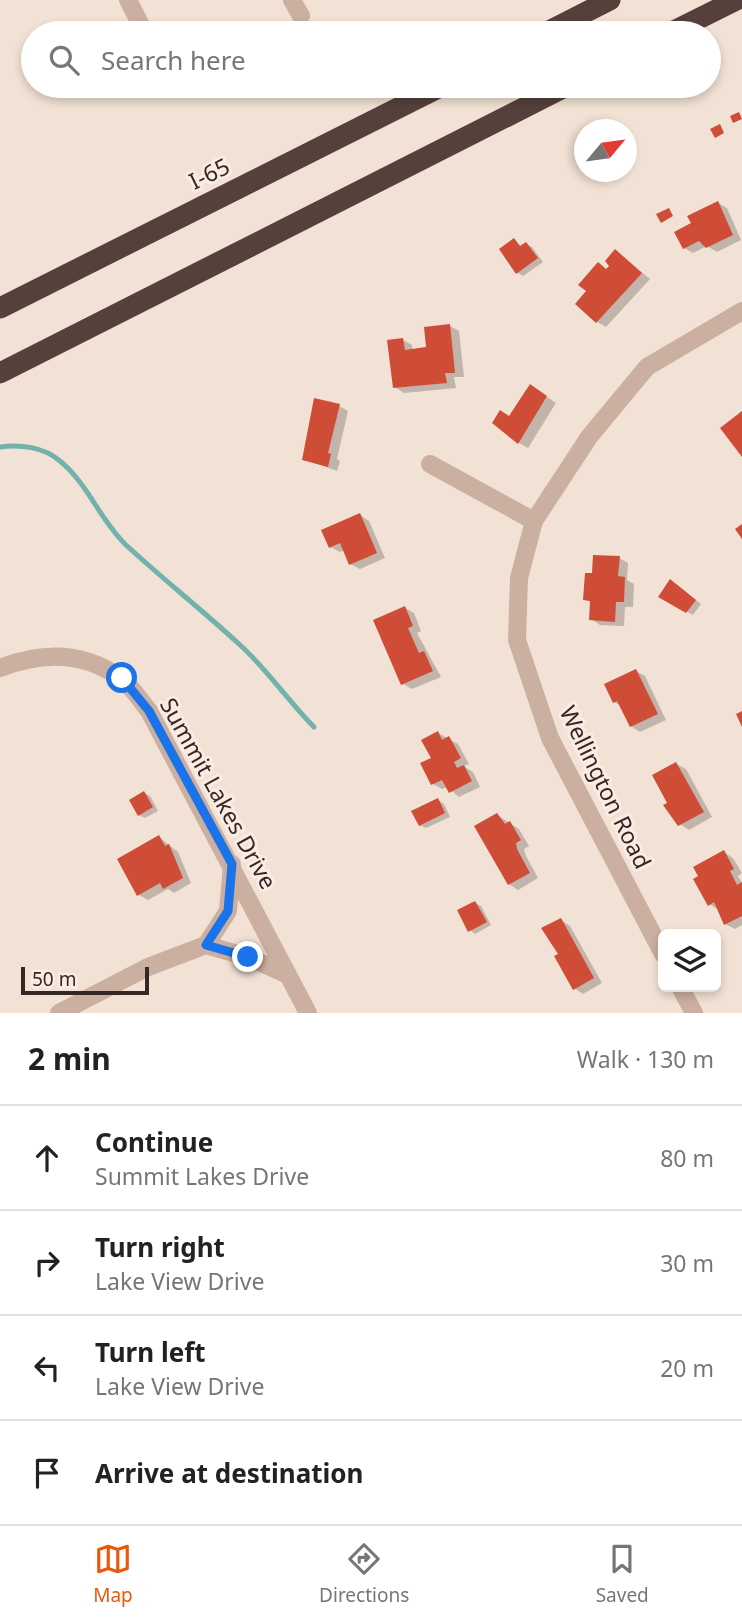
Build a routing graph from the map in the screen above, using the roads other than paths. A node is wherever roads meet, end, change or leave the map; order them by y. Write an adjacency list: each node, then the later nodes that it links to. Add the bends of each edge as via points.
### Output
1 (128, 0): 6 (street)
2 (292, 0): 5 (street)
3 (610, 0): 7 (highway)
4 (736, 0): 8 (highway)
5 (301, 16)
6 (139, 21)
7 (569, 21)
8 (694, 21)
9 (418, 98): 11 (highway, I-65)
10 (543, 98): 13 (highway)
11 (0, 307)
12 (742, 311): 15 (street, Wellington Road, via 647,367 589,437)
13 (0, 373)
14 (430, 464): 15 (street)
15 (534, 521): 18 (street, Wellington Road, via 519,578 517,640 550,738)
16 (0, 668): 17 (street, Summit Lakes Drive, via 42,655 85,659 122,678 149,711)
17 (232, 864): 19 (street, via 228,911); 20 (street, Summit Lakes Drive)
18 (658, 944)
19 (206, 945): 20 (street); 22 (street, via 148,967)
20 (288, 975): 23 (street, Summit Lakes Drive)
21 (683, 992): 24 (street)
22 (58, 1013)
23 (308, 1013)
24 (694, 1013)

